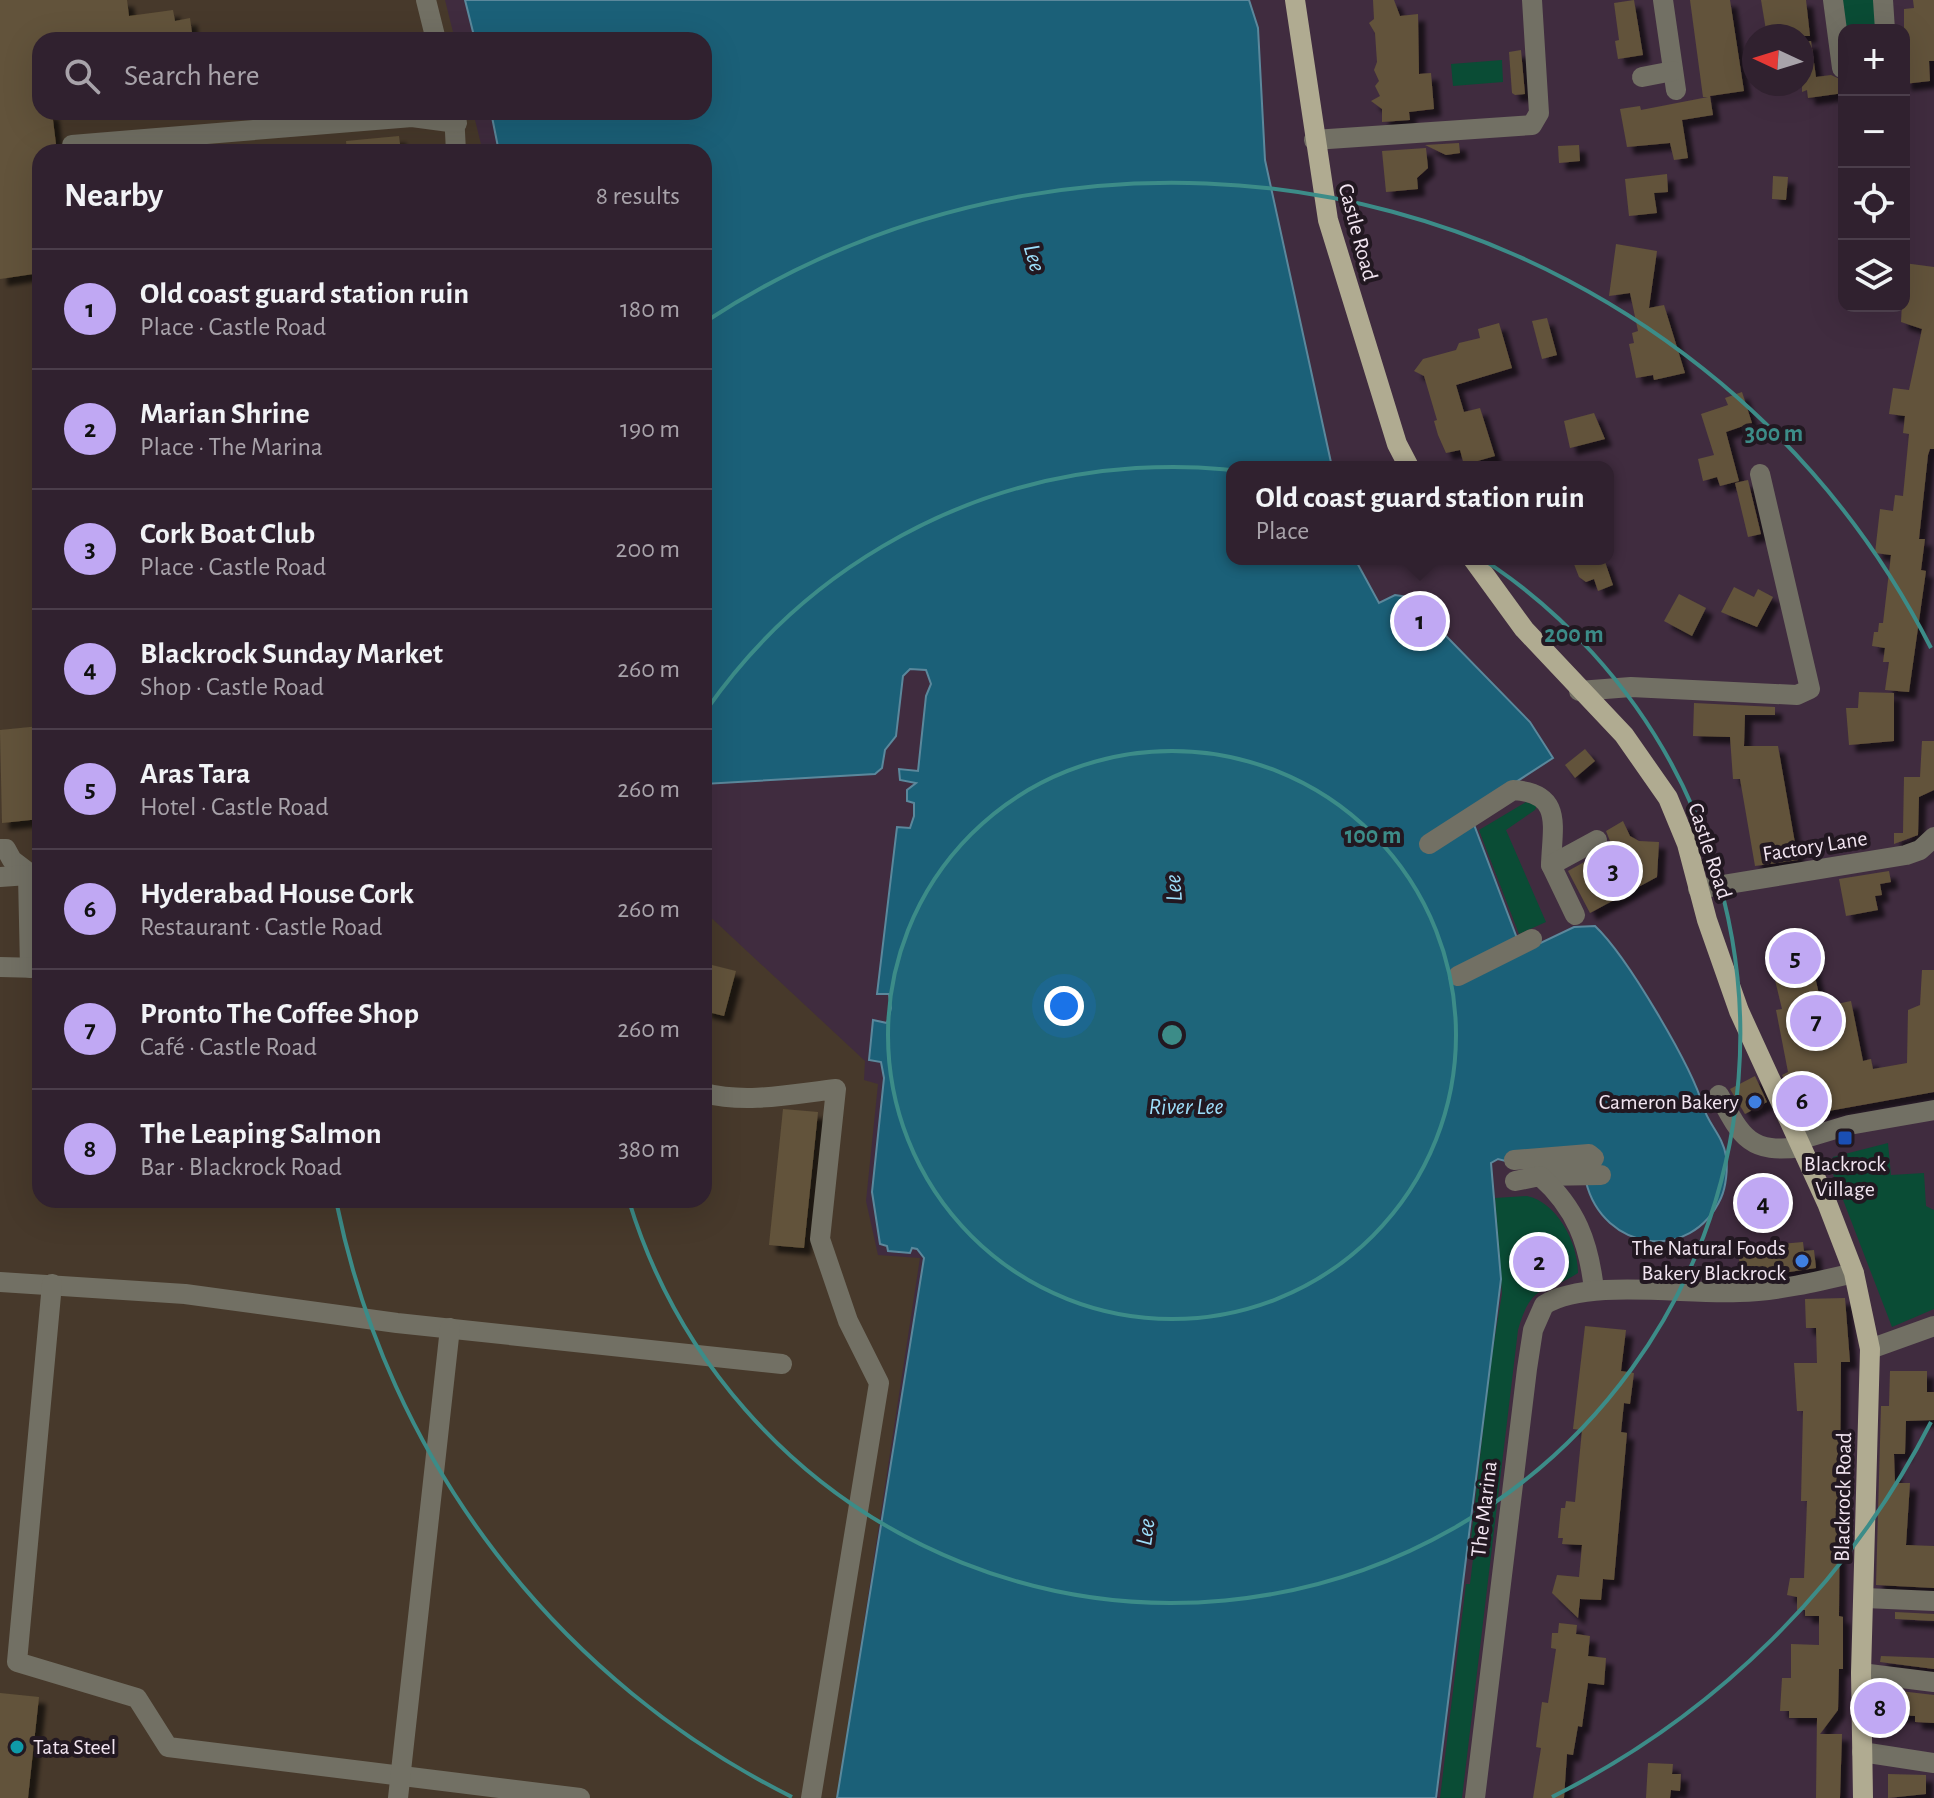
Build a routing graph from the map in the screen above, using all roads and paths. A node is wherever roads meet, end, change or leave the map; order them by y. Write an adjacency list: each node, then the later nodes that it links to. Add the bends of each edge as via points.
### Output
1 (426, 0): 9 (street)
2 (1295, 0): 13 (main road, Castle Road)
3 (1532, 0): 13 (street, via 1539,113 1532,125)
4 (1663, 0): 10 (street, via 1675,80)
5 (1833, 0): 8 (street)
6 (1883, 0): 7 (street)
7 (1885, 24)
8 (1838, 26)
9 (434, 32)
10 (1642, 77)
11 (376, 120): 14 (street)
12 (456, 120): 15 (street)
13 (1314, 140): 16 (main road, Castle Road, via 1338,255)
14 (84, 144)
15 (456, 144)
16 (1406, 461)
17 (1760, 474): 19 (street, via 1810,689 1797,695 1631,687)
18 (1477, 565): 19 (main road, Castle Road)
19 (1579, 691): 26 (main road, Castle Road, via 1624,735 1653,774 1680,826)
20 (1934, 837): 26 (street, Factory Lane, via 1906,855)
21 (1597, 840): 24 (street)
22 (1429, 844): 24 (street, via 1513,790 1522,791 1546,799 1552,808)
23 (3, 862): 25 (street)
24 (1551, 865): 27 (street)
25 (32, 876)
26 (1698, 889): 35 (main road, Castle Road, via 1739,1011)
27 (1575, 915)
28 (1532, 939): 31 (street)
29 (0, 967): 30 (street)
30 (32, 968)
31 (1458, 976)
32 (712, 1095): 56 (street, via 748,1099 836,1089 820,1239 848,1321 879,1383)
33 (1719, 1095): 35 (street, via 1740,1133 1752,1143 1770,1150)
34 (1934, 1110): 35 (street, via 1849,1125)
35 (1801, 1143): 38 (main road, Castle Road)
36 (1601, 1175): 37 (street)
37 (1540, 1176): 37 (street, via 1514,1171 1593,1155 1590,1162 1540,1165); 42 (street, via 1574,1214)
38 (1827, 1203): 39 (main road, Blackrock Road)
39 (1854, 1273): 42 (street, The Marina, via 1740,1292); 45 (main road, Blackrock Road)
40 (0, 1282): 41 (street)
41 (52, 1284): 43 (street, via 185,1294); 53 (street, via 17,1662 137,1698 168,1747)
42 (1594, 1290): 57 (street, The Marina, via 1571,1292 1544,1305 1533,1330)
43 (450, 1328): 46 (street); 53 (street)
44 (1931, 1331): 45 (street)
45 (1870, 1349): 47 (main road, Blackrock Road)
46 (782, 1364)
47 (1865, 1598): 48 (street); 49 (main road, Blackrock Road)
48 (1934, 1601)
49 (1861, 1673): 50 (street); 51 (main road, Blackrock Road)
50 (1934, 1682)
51 (1862, 1752): 52 (street); 58 (main road, Blackrock Road)
52 (1934, 1763)
53 (401, 1776): 54 (street); 55 (street)
54 (398, 1798)
55 (580, 1798)
56 (811, 1798)
57 (1475, 1798)
58 (1863, 1798)

